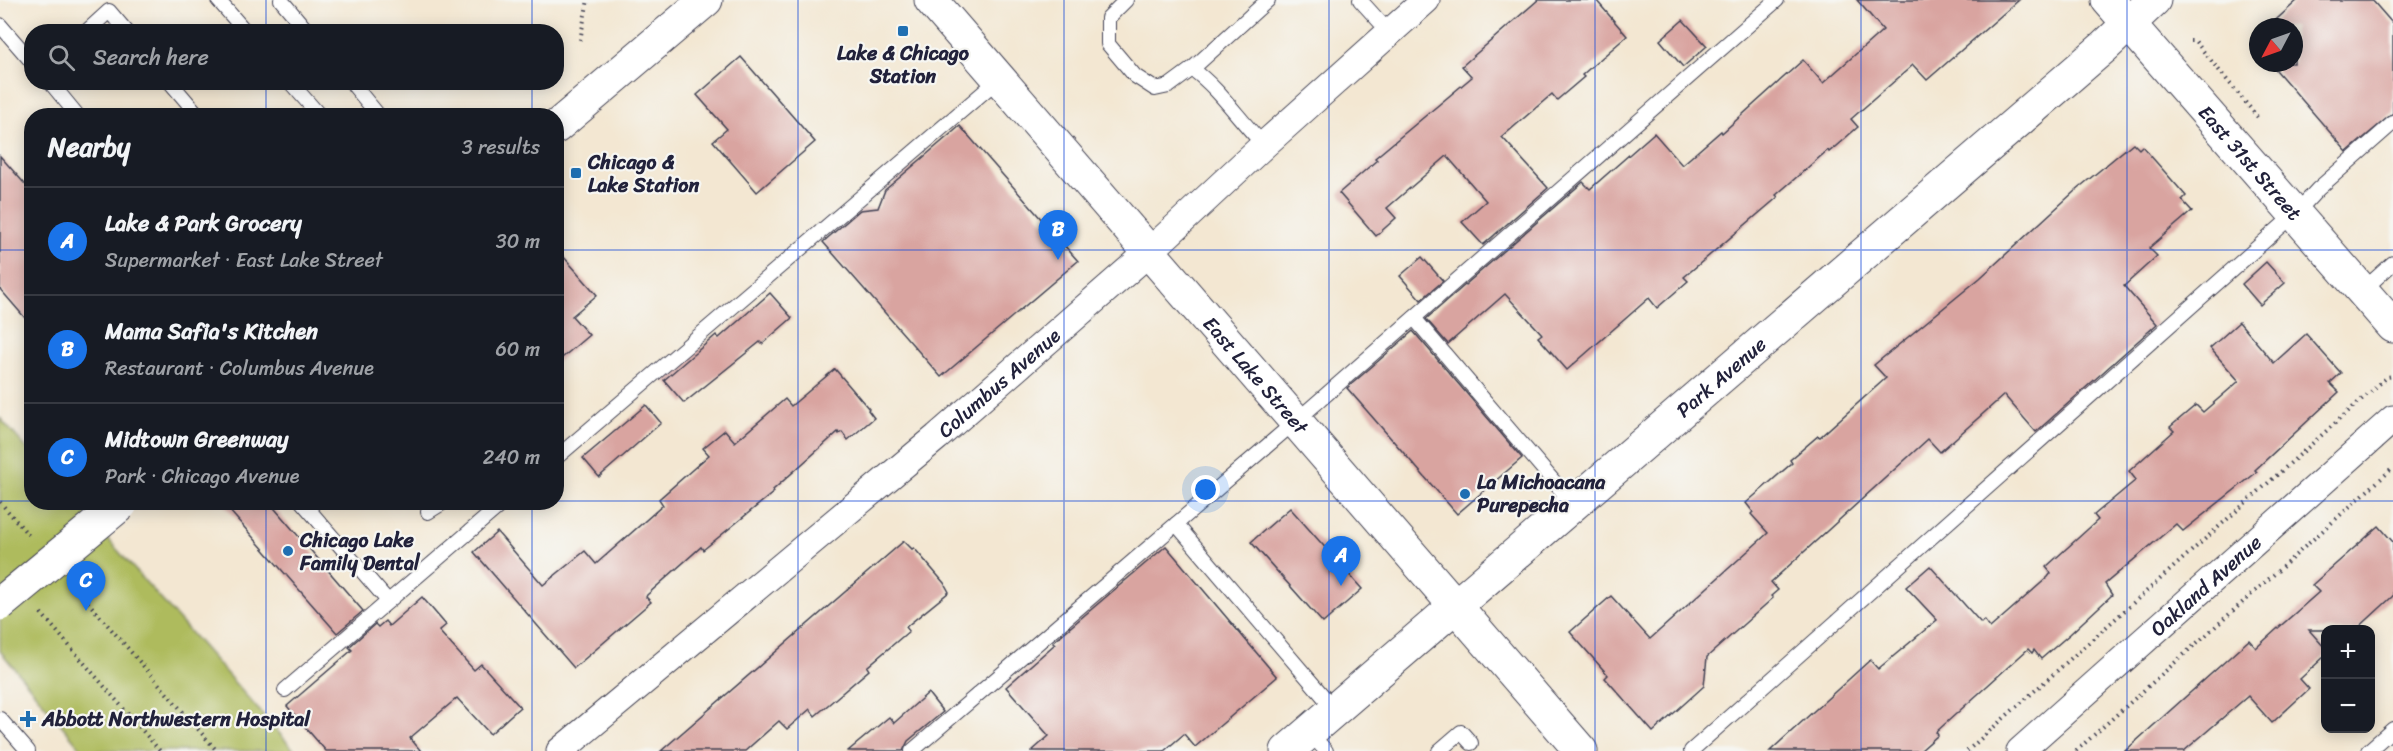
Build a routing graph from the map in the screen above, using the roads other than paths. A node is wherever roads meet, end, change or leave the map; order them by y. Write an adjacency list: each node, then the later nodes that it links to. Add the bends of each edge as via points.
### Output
1 (218, 0): 14 (lane)
2 (281, 0): 15 (lane)
3 (706, 0): 29 (street)
4 (931, 0): 20 (street, East Lake Street)
5 (1126, 0): 19 (lane, via 1108,18 1108,45 1136,76 1155,89 1169,86)
6 (1268, 0): 19 (lane)
7 (1360, 0): 17 (lane)
8 (1426, 0): 17 (street, Columbus Avenue)
9 (1777, 0): 36 (lane)
10 (2154, 0): 11 (street, Park Avenue)
11 (2118, 11): 32 (street, East 31st Street); 41 (street, Park Avenue, via 2104,47)
12 (95, 24): 13 (lane, via 109,11)
13 (120, 24)
14 (239, 24)
15 (301, 24)
16 (0, 25): 18 (lane)
17 (1389, 32): 31 (street, Columbus Avenue)
18 (24, 53)
19 (1192, 69): 31 (lane, via 1205,78)
20 (999, 79): 33 (street, East Lake Street); 40 (lane)
21 (57, 90): 25 (lane)
22 (177, 90): 26 (lane)
23 (298, 90): 27 (lane)
24 (358, 90): 28 (lane)
25 (71, 108)
26 (192, 108)
27 (313, 108)
28 (372, 108)
29 (564, 120)
30 (2393, 123): 32 (lane)
31 (1264, 145): 33 (street, Columbus Avenue)
32 (2296, 213): 35 (street, East 31st Street); 62 (lane)
33 (1148, 253): 39 (street, East Lake Street); 58 (street, Columbus Avenue, via 937,437)
34 (2393, 263): 35 (lane)
35 (2362, 291): 37 (street, East 31st Street)
36 (1414, 318): 39 (lane); 41 (lane)
37 (2393, 326)
38 (2393, 419): 63 (street, Oakland Avenue)
39 (1296, 421): 47 (lane); 50 (street, East Lake Street)
40 (564, 451)
41 (1573, 504): 50 (street, Park Avenue)
42 (114, 510): 49 (street, bridge)
43 (309, 510): 48 (lane)
44 (431, 510): 46 (lane)
45 (495, 510): 48 (lane)
46 (428, 512)
47 (1176, 524): 52 (lane); 59 (lane)
48 (388, 602): 51 (lane)
49 (0, 604)
50 (1456, 605): 52 (street, Park Avenue); 61 (street, East Lake Street)
51 (285, 690)
52 (1335, 710): 56 (street, Park Avenue)
53 (0, 719): 57 (lane)
54 (2393, 729): 64 (lane)
55 (1471, 743): 60 (lane, via 1461,732)
56 (1308, 745)
57 (28, 751)
58 (560, 751)
59 (912, 751)
60 (1439, 751)
61 (1581, 751)
62 (1691, 751)
63 (2020, 751)
64 (2368, 751)

